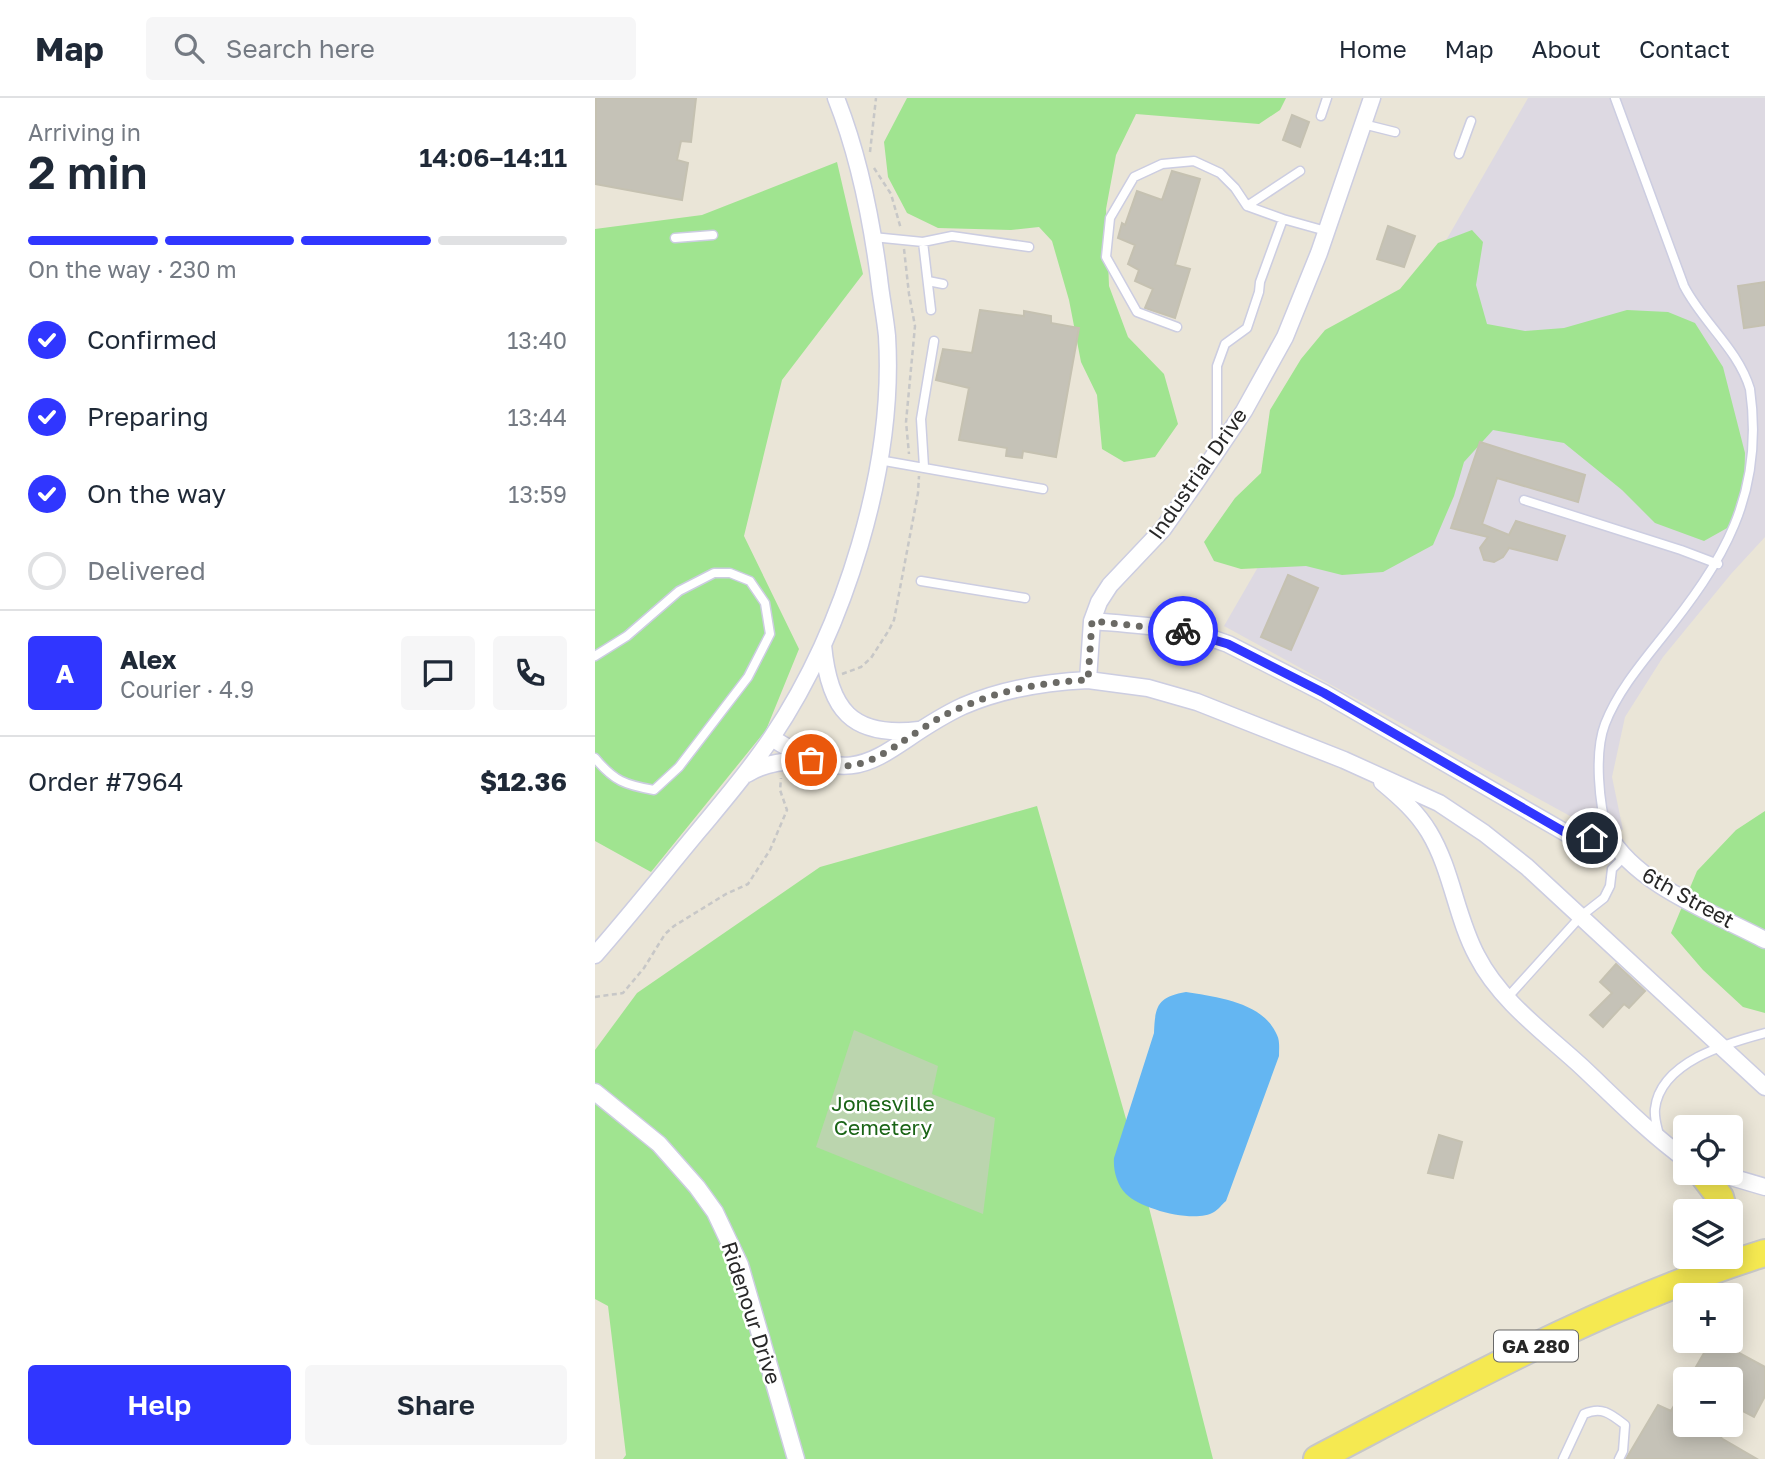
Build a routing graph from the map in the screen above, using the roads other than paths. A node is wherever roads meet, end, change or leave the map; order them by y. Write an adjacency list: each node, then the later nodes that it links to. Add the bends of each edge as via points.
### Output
1 (837, 98): 15 (street, via 862,180)
2 (1328, 98): 5 (lane)
3 (1372, 98): 7 (street, Industrial Drive)
4 (1615, 98): 29 (lane, via 1684,286 1743,369 1755,407 1759,474 1752,503)
5 (1321, 117)
6 (1471, 121): 9 (lane)
7 (1363, 124): 8 (lane); 13 (street, Industrial Drive)
8 (1395, 132)
9 (1459, 153)
10 (1300, 171): 11 (lane)
11 (1247, 206): 12 (lane); 22 (lane, via 1220,173 1194,161 1162,164 1134,177 1110,218 1106,257 1137,312)
12 (1283, 219): 13 (lane); 24 (lane, via 1247,328 1225,344 1217,366)
13 (1326, 232): 24 (street, Industrial Drive, via 1285,337)
14 (713, 235): 16 (lane)
15 (873, 237): 17 (lane); 25 (street, via 887,336)
16 (674, 238)
17 (923, 242): 18 (lane, via 952,236); 19 (lane)
18 (1029, 247)
19 (928, 281): 20 (lane); 21 (lane)
20 (943, 285)
21 (931, 310)
22 (1177, 327)
23 (933, 341): 26 (lane, via 921,419)
24 (1217, 450): 32 (street, Industrial Drive, via 1163,529 1110,585)
25 (879, 460): 26 (lane); 33 (street, via 848,580)
26 (924, 467): 27 (lane)
27 (1043, 489)
28 (1524, 500): 29 (lane)
29 (1717, 564): 42 (lane, via 1635,671 1604,726 1599,786)
30 (921, 581): 31 (lane)
31 (1025, 598)
32 (1092, 621): 35 (street, Industrial Drive); 42 (street, via 1172,628 1228,644 1324,693 1573,837)
33 (823, 645): 36 (street, via 828,682 838,705 856,721 877,730); 37 (street)
34 (595, 656): 38 (lane, via 627,636 679,591 714,573 750,581 765,603 770,634 748,677 680,766 654,790 627,785)
35 (1088, 680): 36 (street, via 1006,692 965,705); 40 (street, via 1179,696)
36 (919, 730): 39 (street, via 871,761 842,766)
37 (772, 737): 39 (street); 41 (street)
38 (595, 758)
39 (811, 760): 41 (street, via 765,765)
40 (1370, 771): 44 (street, via 1468,821); 47 (street, via 1406,803 1429,832 1476,956)
41 (744, 775): 46 (street)
42 (1608, 834): 43 (street, 6th Street)
43 (1624, 858): 44 (lane, via 1612,869 1604,898); 45 (street, 6th Street, via 1644,876)
44 (1581, 916): 47 (lane); 49 (street)
45 (1765, 940)
46 (595, 955)
47 (1507, 998): 52 (street)
48 (1765, 1033): 49 (lane)
49 (1723, 1046): 50 (street); 52 (lane, via 1691,1061 1666,1083 1655,1105)
50 (1765, 1087)
51 (595, 1092): 59 (street, Ridenour Drive, via 659,1144 715,1212 740,1265)
52 (1659, 1138): 53 (street)
53 (1673, 1149)
54 (1743, 1181): 55 (street)
55 (1765, 1187)
56 (1765, 1252): 57 (main road, GA 280)
57 (1743, 1257)
58 (1705, 1269): 60 (main road, GA 280, via 1575,1327)
59 (796, 1459)
60 (1317, 1459)
61 (1563, 1459): 62 (lane, via 1584,1414 1594,1409 1607,1410 1625,1425)
62 (1619, 1459)

